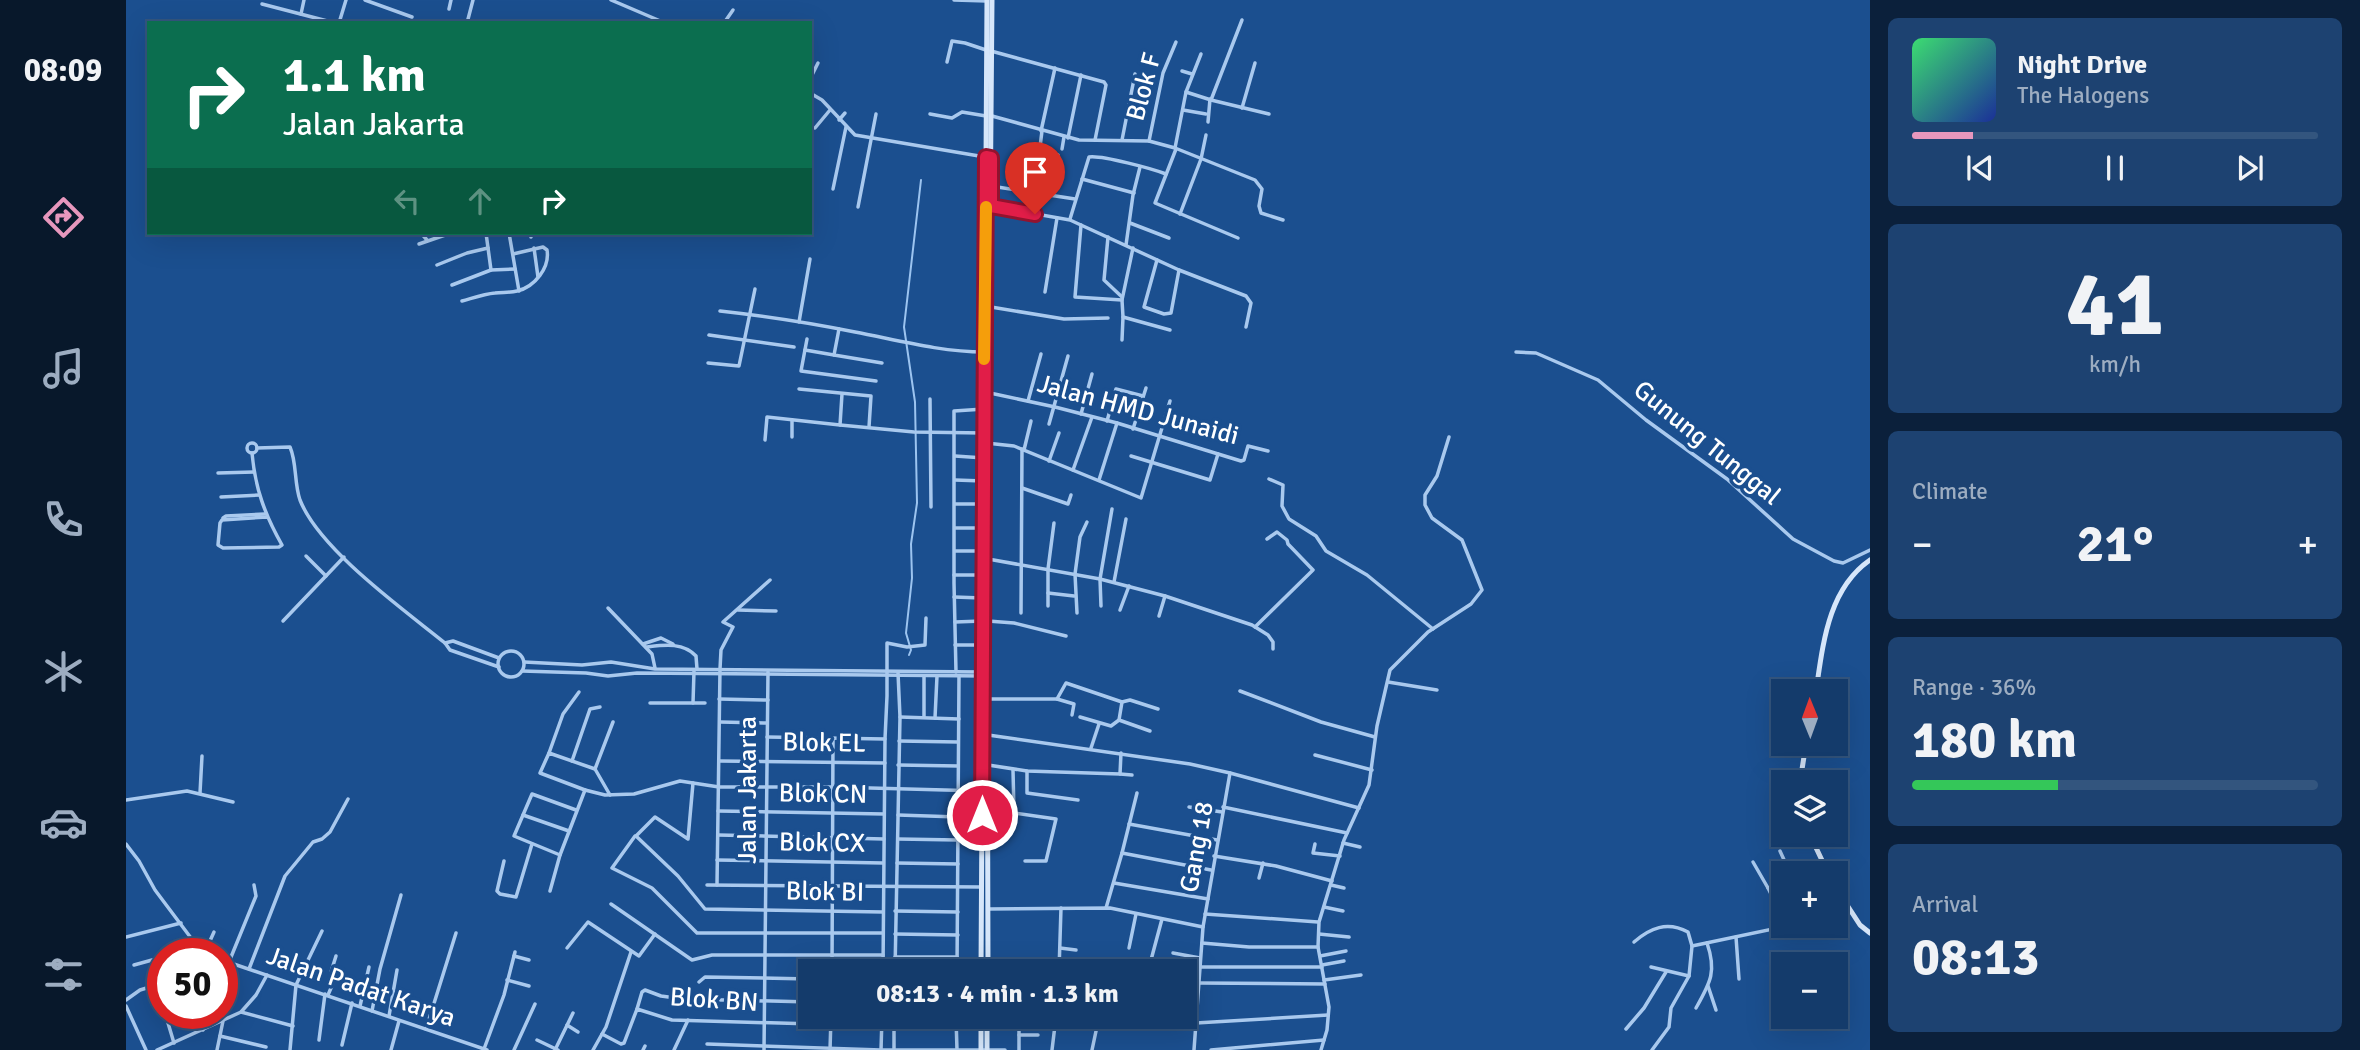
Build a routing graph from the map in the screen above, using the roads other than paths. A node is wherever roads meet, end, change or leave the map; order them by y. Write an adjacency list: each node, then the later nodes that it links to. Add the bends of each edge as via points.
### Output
1 (304, 0): 12 (street)
2 (345, 0): 16 (street)
3 (365, 0): 13 (street)
4 (451, 0): 10 (street)
5 (473, 0): 17 (street)
6 (611, 0): 18 (street)
7 (954, 0): 8 (street)
8 (989, 2): 21 (main road)
9 (262, 4): 12 (street)
10 (449, 9)
11 (733, 10): 19 (street)
12 (301, 14): 15 (street)
13 (412, 17)
14 (1242, 20): 34 (street)
15 (329, 21)
16 (338, 21)
17 (468, 21)
18 (660, 21)
19 (725, 21)
20 (1177, 42): 54 (street, Blok F, via 1163,73)
21 (989, 50): 23 (street, via 952,41); 26 (street); 43 (main road)
22 (1201, 54): 31 (street)
23 (947, 62)
24 (818, 63): 29 (street)
25 (1255, 63): 35 (street)
26 (1055, 67): 30 (street); 48 (street)
27 (1182, 71): 31 (street)
28 (1135, 74): 52 (street)
29 (812, 75)
30 (1080, 75): 51 (street); 53 (street, via 1106,85)
31 (1192, 75): 32 (street)
32 (1186, 92): 34 (street); 37 (street)
33 (812, 94): 36 (street)
34 (1210, 99): 35 (street); 45 (street)
35 (1242, 108): 42 (street)
36 (830, 110): 44 (street); 47 (street)
37 (1183, 110): 41 (street); 55 (street)
38 (845, 113): 44 (street)
39 (876, 114): 50 (street)
40 (930, 114): 43 (street)
41 (1206, 114)
42 (1269, 114)
43 (988, 116): 48 (street); 59 (main road)
44 (839, 120): 46 (street)
45 (1208, 122)
46 (846, 127): 50 (street, via 855,135); 67 (street)
47 (816, 128)
48 (1042, 131): 51 (street); 57 (street)
49 (1206, 135): 60 (street)
50 (872, 138): 59 (street); 72 (street)
51 (1066, 138): 53 (street); 56 (street)
52 (1122, 140): 53 (street); 54 (street)
53 (1095, 141)
54 (1149, 141): 55 (street)
55 (1175, 148): 60 (street); 64 (street)
56 (1062, 149)
57 (1038, 155)
58 (1058, 155): 63 (street)
59 (988, 158): 66 (main road); 78 (main road)
60 (1201, 159): 73 (street); 76 (street, via 1255,180 1262,189 1259,210)
61 (1035, 165): 63 (street)
62 (1140, 167): 64 (street); 65 (street, via 1095,156 1087,159); 68 (street)
63 (1056, 170): 69 (street)
64 (1166, 174): 73 (street, via 1156,203)
65 (1082, 179): 68 (street); 70 (street)
66 (990, 186): 69 (street); 71 (main road)
67 (833, 189)
68 (1134, 193): 77 (street)
69 (1050, 194): 70 (street)
70 (1075, 199): 75 (street)
71 (991, 206): 74 (street); 78 (main road)
72 (858, 207)
73 (1180, 214): 86 (street)
74 (1058, 217): 75 (street); 104 (street)
75 (1070, 220): 79 (street)
76 (1283, 220)
77 (1130, 223): 85 (street); 89 (street)
78 (988, 225): 107 (main road); 122 (main road)
79 (1081, 225): 84 (street); 105 (street, via 1074,295)
80 (423, 235): 87 (street)
81 (444, 235): 87 (street)
82 (486, 235): 90 (street)
83 (509, 235): 93 (street)
84 (1108, 237): 89 (street); 105 (street, via 1104,280)
85 (1169, 238)
86 (1238, 238)
87 (427, 240): 88 (street)
88 (419, 244)
89 (1126, 245): 92 (street)
90 (488, 248): 96 (street); 98 (street)
91 (534, 248): 93 (street); 100 (street); 100 (street, via 546,248 549,259)
92 (1133, 248): 95 (street); 105 (street)
93 (513, 254): 97 (street)
94 (810, 258): 112 (street)
95 (1157, 260): 99 (street); 99 (street, via 1144,307 1171,313)
96 (437, 265)
97 (515, 269): 98 (street); 103 (street)
98 (491, 270): 101 (street)
99 (1179, 270): 113 (street, via 1245,296 1251,303)
100 (538, 277): 103 (street)
101 (452, 285)
102 (755, 289): 109 (street)
103 (519, 291): 106 (street)
104 (1045, 292)
105 (1122, 299): 110 (street)
106 (462, 302)
107 (991, 307): 111 (street, via 1064,319); 133 (main road)
108 (720, 311): 109 (street)
109 (750, 314): 112 (street); 117 (street)
110 (1123, 317): 115 (street); 119 (street)
111 (1108, 318)
112 (799, 322): 114 (street)
113 (1246, 327)
114 (839, 329): 122 (street); 125 (street)
115 (1170, 330)
116 (709, 335): 117 (street)
117 (745, 339): 120 (street); 127 (street, via 739,366)
118 (807, 339): 121 (street)
119 (1122, 340)
120 (794, 347)
121 (805, 350): 125 (street); 130 (street, via 801,371)
122 (984, 352): 140 (main road)
123 (1516, 352): 192 (street, Gunung Tunggal, via 1536,353 1598,380 1727,479 1797,541 1839,563)
124 (1041, 354): 137 (street)
125 (834, 355): 128 (street)
126 (1068, 356): 139 (street)
127 (708, 363)
128 (882, 363)
129 (1092, 374): 141 (street)
130 (876, 381)
131 (1146, 388): 135 (street)
132 (799, 389): 134 (street)
133 (990, 393): 137 (street, Jalan HMD Junaidi); 159 (main road)
134 (842, 394): 148 (street); 149 (street, via 871,396)
135 (1143, 396): 145 (street, via 1116,389); 150 (street)
136 (930, 399): 151 (street)
137 (1028, 401): 139 (street, Jalan HMD Junaidi)
138 (1170, 401): 157 (street)
139 (1055, 407): 141 (street, Jalan HMD Junaidi); 147 (street)
140 (984, 409): 152 (street, via 955,410); 153 (main road)
141 (1081, 414): 142 (street, Jalan HMD Junaidi)
142 (1092, 417): 145 (street, Jalan HMD Junaidi); 170 (street)
143 (792, 420): 148 (street); 155 (street); 158 (street, via 767,417)
144 (1031, 421): 161 (street)
145 (1107, 421): 146 (street, Jalan HMD Junaidi)
146 (1117, 423): 150 (street, Jalan HMD Junaidi); 173 (street)
147 (1049, 424)
148 (840, 425): 149 (street)
149 (869, 427): 151 (street)
150 (1133, 429): 157 (street, Jalan HMD Junaidi)
151 (931, 432): 152 (street); 183 (street)
152 (955, 432): 153 (street); 166 (street)
153 (984, 433): 159 (main road)
154 (1059, 433): 168 (street)
155 (792, 437)
156 (1449, 437): 228 (street, via 1425,505 1432,518 1462,540 1482,587 1471,604)
157 (1161, 438): 164 (street, Jalan HMD Junaidi); 169 (street)
158 (765, 440)
159 (987, 443): 161 (street); 167 (main road); 197 (main road)
160 (257, 448): 163 (street); 163 (street, via 254,443 248,445); 196 (street, via 290,447 301,500)
161 (1023, 449): 168 (street); 177 (street)
162 (1268, 450): 164 (street, Jalan HMD Junaidi, via 1249,446 1243,461)
163 (252, 453): 171 (street)
164 (1217, 454): 169 (street, via 1210,480)
165 (1131, 456): 169 (street)
166 (955, 457): 167 (street); 175 (street)
167 (984, 458): 176 (main road)
168 (1049, 461): 170 (street)
169 (1153, 464): 173 (street, via 1141,498)
170 (1073, 470): 173 (street)
171 (254, 472): 172 (street); 178 (street)
172 (218, 473)
173 (1099, 480)
174 (1269, 480): 228 (street, via 1283,485 1282,506 1289,519)
175 (955, 481): 176 (street); 181 (street)
176 (983, 481): 182 (main road)
177 (1022, 488): 179 (street, via 1068,504); 199 (street)
178 (259, 495): 180 (street); 185 (street)
179 (1071, 495)
180 (221, 497)
181 (955, 503): 182 (street); 189 (street)
182 (983, 504): 190 (main road)
183 (931, 507)
184 (1111, 509): 205 (street)
185 (266, 516): 185 (street, via 282,545 279,547 218,545 222,520)
186 (1126, 519): 207 (street)
187 (1087, 522): 201 (street)
188 (1054, 523): 200 (street)
189 (955, 528): 190 (street); 193 (street)
190 (983, 528): 194 (main road)
191 (1267, 539): 227 (street, via 1277,532 1313,570)
192 (1870, 550)
193 (955, 551): 194 (street); 202 (street)
194 (983, 551): 203 (main road)
195 (306, 555): 204 (street)
196 (344, 557): 204 (street); 230 (street)
197 (988, 559): 199 (street); 225 (main road)
198 (1870, 560): 248 (main road, via 1845,584 1834,605)
199 (1021, 564): 200 (street); 220 (street)
200 (1048, 569): 201 (street); 209 (street)
201 (1075, 574): 205 (street); 212 (street)
202 (954, 575): 203 (street); 211 (street)
203 (982, 575): 213 (main road)
204 (327, 576): 224 (street)
205 (1100, 579): 207 (street); 215 (street)
206 (770, 580): 217 (street)
207 (1114, 582): 208 (street)
208 (1129, 586): 210 (street); 218 (street)
209 (1048, 593): 212 (street); 214 (street)
210 (1166, 596): 222 (street); 227 (street)
211 (954, 597): 213 (street); 226 (street)
212 (1075, 597): 221 (street)
213 (982, 598): 225 (main road)
214 (1048, 606)
215 (1101, 606)
216 (608, 608): 231 (street)
217 (736, 610): 219 (street); 241 (street, via 723,621 733,627 721,650)
218 (1120, 610)
219 (776, 611)
220 (1021, 613)
221 (1076, 613)
222 (1159, 616)
223 (926, 618): 243 (street, via 926,643 887,643)
224 (283, 621)
225 (985, 621): 226 (street); 229 (street); 233 (main road); 245 (main road)
226 (955, 622): 232 (street)
227 (1255, 627): 234 (street, via 1268,635)
228 (1433, 629): 249 (street, via 1391,668)
229 (1066, 636)
230 (445, 643): 235 (street, via 453,641); 237 (street, via 450,650)
231 (645, 645): 238 (street, via 661,638 694,653); 240 (street, via 654,657)
232 (956, 645): 233 (street); 244 (street)
233 (983, 645): 245 (main road)
234 (1273, 649)
235 (499, 658): 236 (street, via 513,651); 237 (street)
236 (524, 662): 239 (street); 240 (street, via 611,662)
237 (499, 667): 239 (street, via 509,676)
238 (695, 670): 240 (street); 241 (street); 259 (street)
239 (522, 671): 240 (street, via 608,676)
240 (656, 671)
241 (720, 671): 242 (street); 253 (street)
242 (768, 672): 243 (street); 256 (street, Jalan Jakarta)
243 (893, 673): 244 (street); 246 (street); 264 (street); 279 (street)
244 (958, 673): 245 (street); 247 (street); 268 (street)
245 (985, 674): 254 (main road); 309 (main road)
246 (925, 676): 247 (street); 265 (street)
247 (937, 676): 267 (street)
248 (1819, 679)
249 (1388, 682): 250 (street); 277 (street)
250 (1437, 690)
251 (1240, 691): 277 (street)
252 (579, 692): 283 (street, via 564,714)
253 (719, 699): 256 (street); 271 (street)
254 (987, 699): 255 (street); 275 (main road)
255 (1057, 699): 257 (street, via 1066,683); 263 (street, via 1074,704)
256 (768, 700): 272 (street, Jalan Jakarta)
257 (1122, 702): 262 (street); 269 (street)
258 (650, 703): 259 (street)
259 (693, 703): 260 (street)
260 (705, 704)
261 (600, 707): 287 (street, via 590,709)
262 (1158, 709)
263 (1072, 715)
264 (900, 717): 265 (street); 280 (street)
265 (924, 717): 267 (street)
266 (1080, 717): 273 (street)
267 (935, 718): 268 (street)
268 (959, 719): 281 (street)
269 (1119, 720): 273 (street, via 1111,726); 274 (street)
270 (612, 722): 295 (street)
271 (719, 722): 272 (street); 288 (street)
272 (767, 723): 276 (street, Jalan Jakarta)
273 (1099, 724): 282 (street)
274 (1150, 731)
275 (988, 735): 282 (street); 294 (main road)
276 (767, 737): 278 (street); 289 (street, Jalan Jakarta)
277 (1375, 737): 297 (street)
278 (834, 738): 279 (street); 290 (street)
279 (885, 739): 291 (street)
280 (899, 741): 281 (street); 292 (street)
281 (958, 742): 293 (street)
282 (1091, 748): 284 (street)
283 (549, 753): 287 (street); 307 (street, via 540,773)
284 (1121, 753): 299 (street); 300 (street)
285 (1315, 755): 297 (street)
286 (202, 756): 310 (street)
287 (572, 761): 295 (street)
288 (719, 761): 289 (street, Blok EL); 304 (street)
289 (767, 761): 290 (street, Blok EL); 305 (street, Jalan Jakarta)
290 (834, 762): 291 (street, Blok EL); 303 (street)
291 (886, 763): 306 (street)
292 (898, 765): 293 (street); 306 (street)
293 (958, 765): 308 (street)
294 (988, 765): 296 (street); 309 (main road)
295 (595, 769): 312 (street)
296 (1013, 770): 298 (street); 354 (street, via 1014,813 1056,819 1046,862)
297 (1372, 770): 318 (street)
298 (1027, 771): 300 (street); 315 (street, via 1027,793)
299 (1230, 773): 318 (street); 319 (street, Gang 18)
300 (1120, 774): 301 (street)
301 (1132, 775)
302 (693, 783): 304 (street); 312 (street, via 680,781 641,794); 332 (street, via 688,839 654,817)
303 (834, 787): 305 (street); 306 (street); 323 (street)
304 (719, 788): 305 (street); 321 (street)
305 (767, 788): 322 (street, Jalan Jakarta)
306 (891, 789): 308 (street); 324 (street); 326 (street)
307 (585, 790): 312 (street); 320 (street)
308 (958, 790): 309 (street); 327 (street)
309 (985, 791): 374 (main road)
310 (200, 793): 314 (street, via 183,791); 316 (street)
311 (1137, 793): 328 (street)
312 (610, 795)
313 (348, 799): 453 (street, via 330,831 313,842 285,876)
314 (126, 800)
315 (1078, 800)
316 (233, 802)
317 (1189, 807): 319 (street)
318 (1359, 808): 330 (street)
319 (1222, 809): 330 (street); 338 (street, Gang 18)
320 (576, 810): 325 (street, via 532,794); 329 (street)
321 (719, 811): 322 (street, Blok CN); 331 (street)
322 (767, 813): 323 (street, Blok CN); 333 (street, Jalan Jakarta)
323 (833, 814): 324 (street, Blok CN); 334 (street)
324 (885, 814): 335 (street)
325 (523, 815): 329 (street); 341 (street, via 514,836)
326 (898, 815): 327 (street); 336 (street)
327 (958, 817): 337 (street)
328 (1129, 824): 338 (street); 346 (street)
329 (569, 831): 348 (street)
330 (1347, 833): 339 (street)
331 (718, 835): 333 (street); 351 (street)
332 (636, 836): 388 (street, Blok BI, via 705,909); 403 (street, via 612,868 652,888 697,933)
333 (767, 836): 334 (street); 353 (street, Jalan Jakarta)
334 (833, 837): 335 (street); 356 (street)
335 (884, 839): 358 (street)
336 (898, 839): 337 (street); 359 (street)
337 (958, 840): 361 (street)
338 (1217, 840): 349 (street, Gang 18)
339 (1343, 843): 343 (street); 350 (street)
340 (126, 844): 345 (street)
341 (532, 844): 348 (street); 352 (street, via 516,897 496,891)
342 (1315, 844): 350 (street, via 1315,854)
343 (1360, 847)
344 (1780, 851): 355 (street)
345 (132, 853): 347 (street); 398 (street)
346 (1122, 853): 362 (street); 364 (street)
347 (126, 855)
348 (560, 855): 378 (street)
349 (1214, 856): 360 (street); 362 (street, Gang 18)
350 (1340, 856): 365 (street)
351 (717, 860): 353 (street, Blok CX); 368 (street)
352 (504, 861)
353 (767, 861): 356 (street, Blok CX); 369 (street, Jalan Jakarta)
354 (1025, 861)
355 (1785, 861)
356 (833, 862): 358 (street, Blok CX); 372 (street)
357 (1753, 862): 377 (street)
358 (884, 863): 370 (street)
359 (897, 863): 361 (street); 371 (street)
360 (1263, 863): 363 (street); 365 (street)
361 (958, 864): 373 (street)
362 (1211, 870): 381 (street, Gang 18)
363 (1259, 878)
364 (1114, 883): 381 (street); 386 (street)
365 (1332, 883): 376 (street); 384 (street)
366 (254, 885): 417 (street, via 256,896)
367 (707, 885): 368 (street)
368 (717, 885): 369 (street)
369 (767, 885): 372 (street); 388 (street, Jalan Jakarta)
370 (885, 886): 371 (street); 372 (street); 392 (street)
371 (894, 886): 373 (street); 390 (street)
372 (833, 887): 389 (street)
373 (958, 887): 374 (street); 393 (street)
374 (985, 887): 387 (main road); 440 (main road)
375 (1771, 887): 377 (street)
376 (1344, 888)
377 (1768, 888): 379 (street)
378 (550, 891)
379 (1771, 894)
380 (401, 895): 482 (street)
381 (1208, 899): 395 (street, Gang 18)
382 (611, 904): 408 (street)
383 (1848, 906): 407 (main road)
384 (1324, 907): 391 (street); 397 (street)
385 (1061, 908): 386 (street); 387 (street); 424 (street)
386 (1106, 908): 394 (street)
387 (988, 909): 441 (main road)
388 (766, 910): 389 (street, Blok BI); 403 (street, Jalan Jakarta)
389 (833, 911): 392 (street, Blok BI); 404 (street)
390 (895, 911): 393 (street); 409 (street)
391 (1343, 911)
392 (883, 912): 406 (street)
393 (958, 912): 411 (street)
394 (1136, 914): 396 (street); 425 (street)
395 (1205, 914): 397 (street); 399 (street, Gang 18)
396 (1162, 919): 399 (street); 443 (street)
397 (1319, 922): 410 (street)
398 (181, 923): 412 (street); 415 (street)
399 (1203, 927): 419 (street, Gang 18)
400 (1771, 930): 414 (street)
401 (322, 931): 466 (street)
402 (214, 932): 416 (street)
403 (766, 932): 404 (street); 430 (street, Jalan Jakarta)
404 (832, 932): 406 (street); 433 (street)
405 (456, 933): 496 (street)
406 (883, 933): 431 (street)
407 (1870, 933)
408 (655, 934): 428 (street, via 640,955); 430 (street, via 692,960)
409 (895, 934): 411 (street); 435 (street)
410 (1318, 934): 413 (street); 422 (street)
411 (958, 935): 436 (street)
412 (126, 937)
413 (1349, 937)
414 (1736, 937): 420 (street); 461 (street)
415 (191, 938)
416 (212, 938)
417 (238, 940)
418 (1634, 942): 421 (street, via 1652,929 1670,926 1688,932)
419 (1202, 943): 422 (street); 437 (street, Gang 18)
420 (1707, 943): 421 (street); 468 (street, via 1712,956)
421 (1692, 946): 458 (street)
422 (1318, 947): 434 (street)
423 (567, 948): 428 (street, via 585,923 591,922)
424 (1060, 948): 426 (street); 442 (street)
425 (1129, 948)
426 (1076, 950)
427 (1346, 951): 434 (street)
428 (631, 952): 510 (street)
429 (1173, 953): 437 (street)
430 (765, 954): 433 (street); 459 (street, Jalan Jakarta)
431 (883, 955): 433 (street); 439 (street)
432 (336, 956): 470 (street, via 331,972 334,981)
433 (831, 956): 438 (street)
434 (1320, 956): 449 (street)
435 (895, 957): 436 (street)
436 (957, 957)
437 (1200, 958): 451 (street, Gang 18)
438 (831, 959)
439 (883, 959)
440 (982, 959)
441 (988, 959)
442 (1060, 959)
443 (1151, 959)
444 (529, 960): 462 (street, via 514,954)
445 (147, 961): 447 (street)
446 (1344, 961): 449 (street)
447 (134, 965)
448 (238, 965): 453 (street, Jalan Padat Karya)
449 (1322, 966): 451 (street); 465 (street)
450 (369, 967): 478 (street)
451 (1199, 967): 464 (street, Gang 18)
452 (1651, 967): 455 (street)
453 (249, 969): 456 (street, Jalan Padat Karya)
454 (397, 970): 486 (street)
455 (1666, 972): 458 (street); 507 (street)
456 (267, 975): 466 (street, Jalan Padat Karya); 483 (street)
457 (1361, 975): 465 (street)
458 (1689, 976): 545 (street, via 1671,1008 1669,1027)
459 (765, 977): 460 (street); 463 (street, via 705,977); 473 (street, Jalan Jakarta)
460 (798, 978)
461 (1739, 979)
462 (507, 980): 467 (street); 528 (street)
463 (699, 982)
464 (1198, 982): 465 (street); 471 (street, Gang 18)
465 (1325, 982): 485 (street)
466 (296, 985): 470 (street, Jalan Padat Karya); 493 (street)
467 (529, 986)
468 (1708, 986): 479 (street); 481 (street)
469 (147, 987): 472 (street)
470 (327, 994): 475 (street, Jalan Padat Karya); 514 (street)
471 (1197, 999)
472 (126, 1000)
473 (764, 1000): 474 (street); 480 (street, via 671,999 645,990); 489 (street, Jalan Jakarta)
474 (798, 1001)
475 (352, 1003): 478 (street, Jalan Padat Karya); 519 (street)
476 (534, 1004): 529 (street)
477 (126, 1006): 523 (street)
478 (360, 1007): 482 (street, Jalan Padat Karya)
479 (1696, 1008)
480 (637, 1009): 487 (street, Blok BN, via 661,1018); 510 (street, Blok BN, via 625,1042)
481 (1716, 1010)
482 (372, 1011): 486 (street, Jalan Padat Karya)
483 (240, 1013): 493 (street)
484 (573, 1013): 492 (street)
485 (1328, 1014): 490 (street); 516 (street)
486 (388, 1017): 488 (street, Jalan Padat Karya)
487 (688, 1020): 489 (street, Blok BN); 532 (street)
488 (399, 1021): 496 (street, Jalan Padat Karya); 527 (street)
489 (764, 1023): 491 (street, Blok BN); 521 (street, Jalan Jakarta)
490 (1197, 1023)
491 (798, 1024)
492 (567, 1025): 509 (street); 530 (street)
493 (293, 1026): 526 (street)
494 (170, 1029): 517 (street)
495 (221, 1029): 513 (street)
496 (426, 1029): 528 (street, Jalan Padat Karya)
497 (831, 1029): 522 (street)
498 (882, 1029): 533 (street)
499 (894, 1029): 534 (street)
500 (956, 1029): 535 (street)
501 (981, 1029): 536 (main road)
502 (987, 1029): 537 (main road)
503 (1019, 1029): 511 (street)
504 (1055, 1029): 540 (street)
505 (1096, 1029): 541 (street)
506 (1196, 1029): 542 (street, Gang 18)
507 (1626, 1029)
508 (203, 1030): 517 (street)
509 (578, 1032)
510 (602, 1034): 531 (street)
511 (1019, 1035): 512 (street); 539 (street)
512 (1038, 1035)
513 (220, 1036): 520 (street); 525 (street)
514 (319, 1040)
515 (537, 1040): 530 (street)
516 (1324, 1040): 543 (street); 544 (street)
517 (174, 1043): 524 (street)
518 (707, 1044): 521 (street)
519 (342, 1045)
520 (266, 1047)
521 (764, 1048): 522 (street)
522 (830, 1049): 533 (street)
523 (146, 1050)
524 (157, 1050)
525 (217, 1050)
526 (290, 1050)
527 (391, 1050)
528 (485, 1050)
529 (514, 1050)
530 (556, 1050)
531 (593, 1050)
532 (674, 1050)
533 (882, 1050): 534 (street)
534 (892, 1050): 535 (street)
535 (957, 1050): 536 (street)
536 (981, 1050): 537 (street)
537 (987, 1050): 538 (street)
538 (1005, 1050)
539 (1019, 1050)
540 (1052, 1050)
541 (1092, 1050)
542 (1194, 1050)
543 (1211, 1050)
544 (1321, 1050)
545 (1652, 1050)

